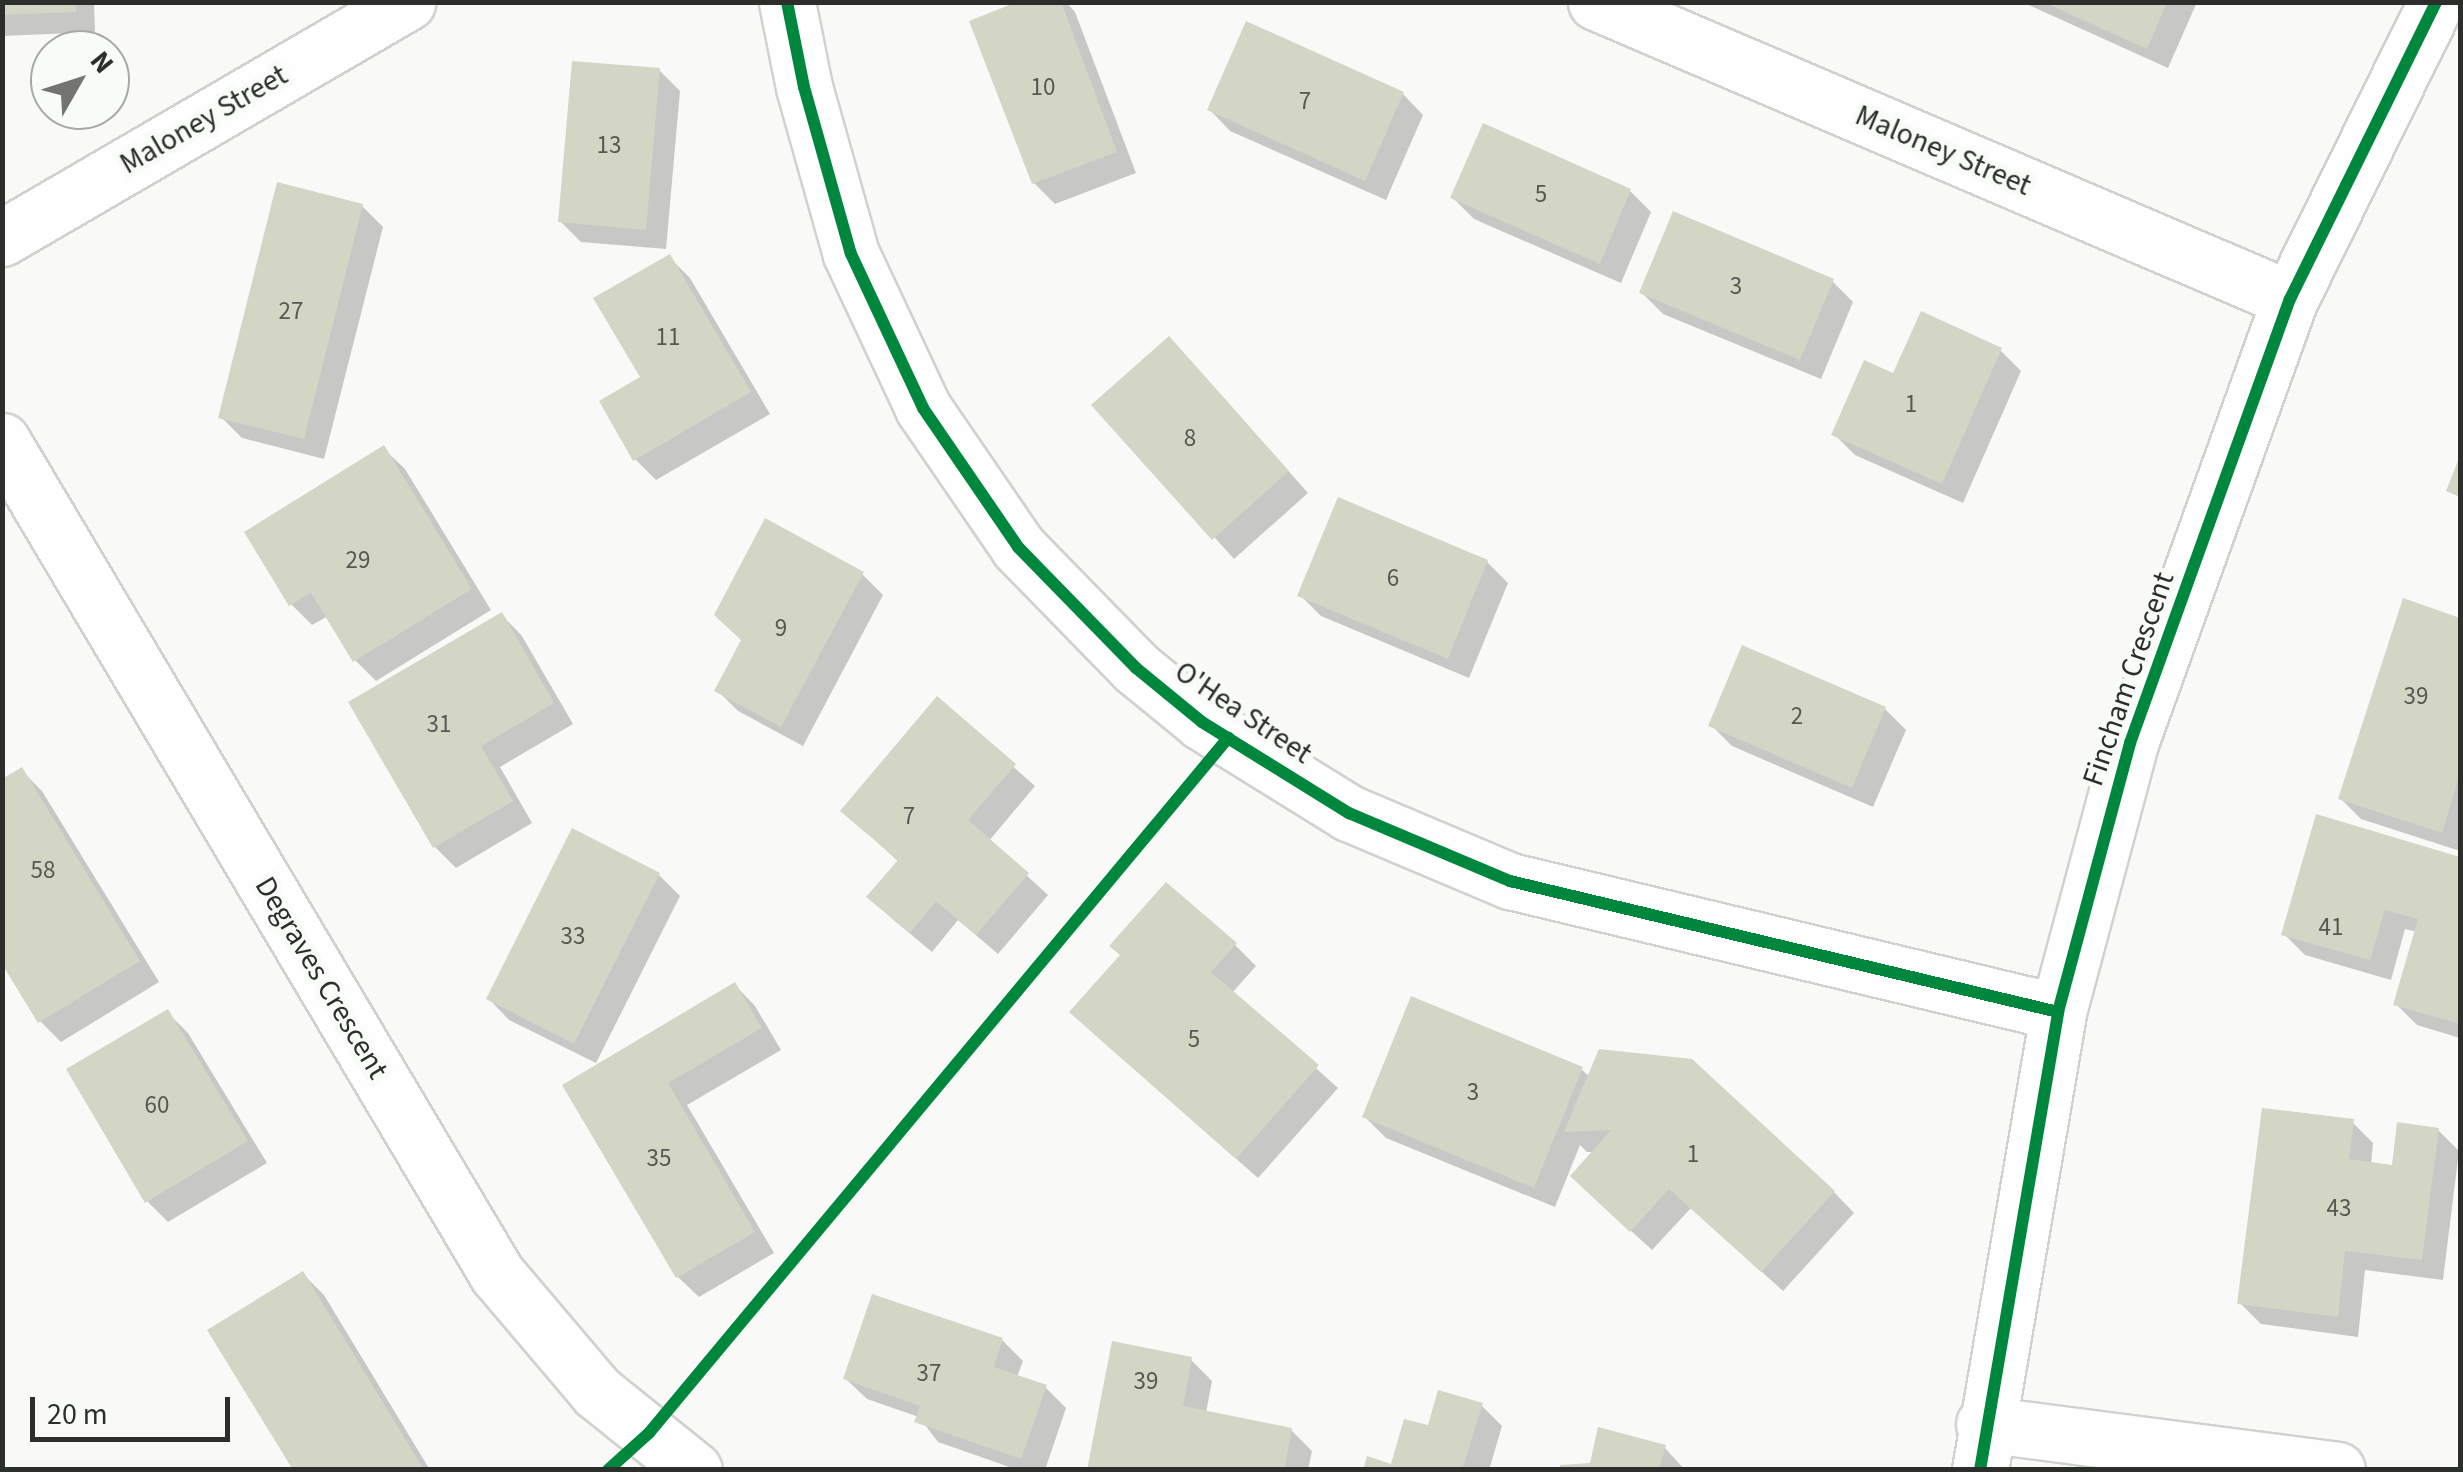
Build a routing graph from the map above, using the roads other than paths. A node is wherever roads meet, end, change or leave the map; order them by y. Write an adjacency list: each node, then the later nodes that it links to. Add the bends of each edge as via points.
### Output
1 (407, 2): 5 (street, Maloney Street)
2 (787, 2): 8 (street, O'Hea Street, via 851,254 922,408 1018,547 1136,668 1202,722 1349,813 1510,881)
3 (1596, 2): 6 (street, Maloney Street)
4 (2436, 2): 6 (street, Fincham Crescent)
5 (2, 238)
6 (2290, 299): 8 (street, Fincham Crescent, via 2130,743)
7 (2, 441): 10 (street, Degraves Crescent, via 496,1274 598,1392)
8 (2058, 1012): 9 (street, Fincham Crescent)
9 (1982, 1447): 11 (street)
10 (694, 1470)
11 (2338, 1470)

